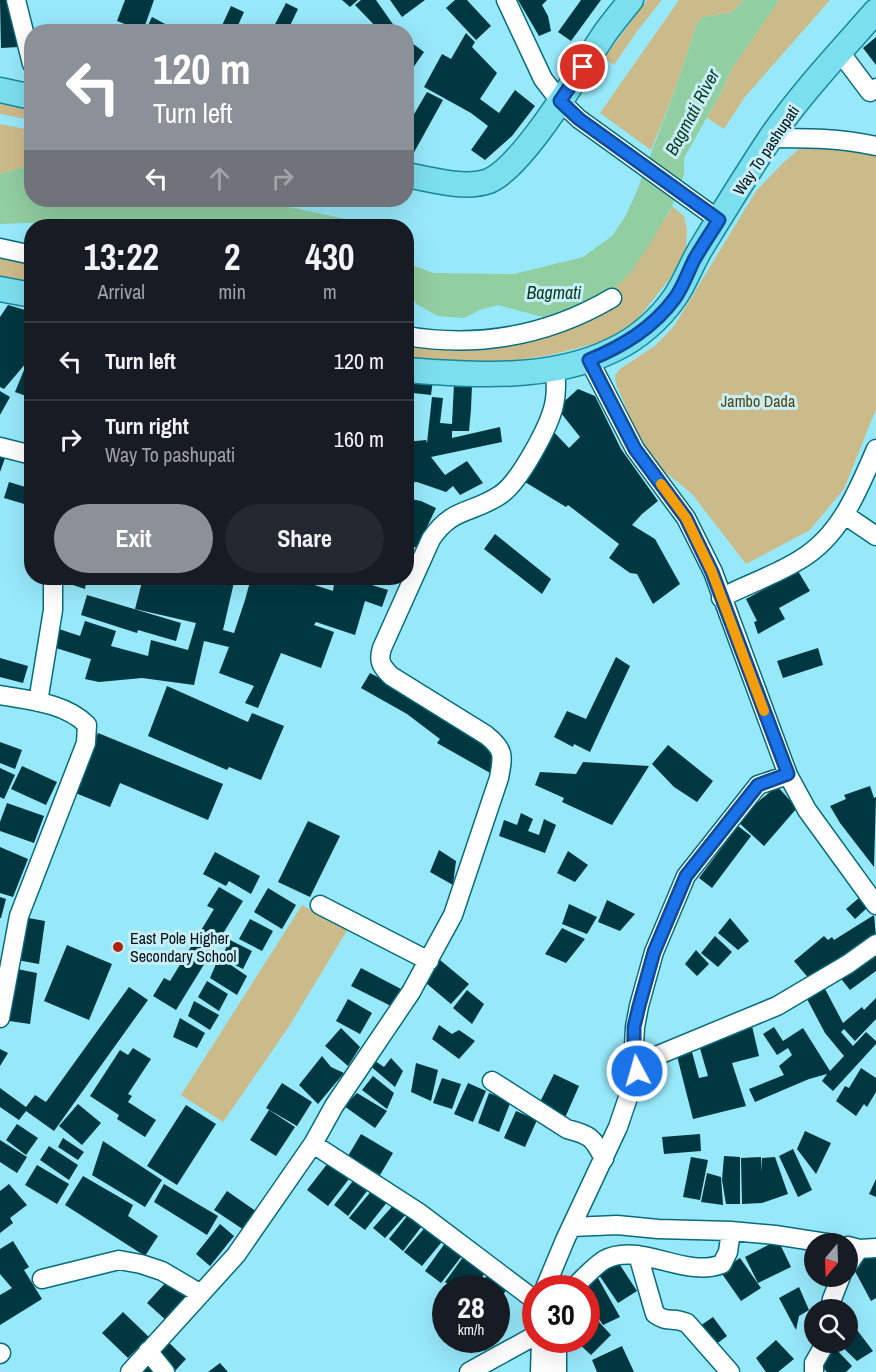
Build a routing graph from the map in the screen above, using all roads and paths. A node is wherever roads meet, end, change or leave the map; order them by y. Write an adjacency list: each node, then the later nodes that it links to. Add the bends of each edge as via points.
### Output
1 (16, 0): 5 (street)
2 (506, 0): 10 (street, via 543,79)
3 (630, 0): 10 (main road)
4 (876, 11): 6 (main road, Way To pashupati)
5 (24, 32)
6 (840, 52): 7 (street, via 870,92); 11 (main road, Way To pashupati)
7 (876, 88)
8 (0, 90): 9 (main road)
9 (24, 95)
10 (560, 101): 13 (main road, via 519,154 488,181 456,183); 14 (street, via 579,119)
11 (771, 138): 12 (street, via 821,138); 14 (main road, Way To pashupati)
12 (876, 146)
13 (414, 176)
14 (719, 220): 21 (main road, Way To pashupati, via 675,297 656,320 614,350)
15 (0, 248): 16 (street)
16 (24, 253)
17 (0, 289): 18 (main road)
18 (24, 294)
19 (612, 298): 20 (street, via 586,314 524,335 453,340)
20 (414, 337)
21 (589, 360): 22 (main road, Way To pashupati); 32 (street, via 635,449 686,518)
22 (555, 368): 23 (main road, Way To pashupati, via 513,374); 29 (street, via 554,406 518,478 486,504 464,510 440,526)
23 (414, 371)
24 (0, 447): 26 (street)
25 (876, 450): 27 (street)
26 (24, 453)
27 (845, 515): 28 (street); 32 (street, via 804,558)
28 (876, 536)
29 (414, 577)
30 (52, 585): 34 (street, via 53,610)
31 (410, 585): 40 (street, via 382,648 382,667 390,676 486,735 498,744 503,756 453,915)
32 (722, 598): 35 (street)
33 (0, 695): 34 (street)
34 (38, 702): 41 (street, via 78,715 87,724 86,742 19,915)
35 (788, 774): 36 (street, via 807,810); 42 (street, via 758,785 686,876 654,952 639,1006 634,1036)
36 (869, 882): 38 (street)
37 (320, 905): 40 (street)
38 (876, 905)
39 (876, 944): 42 (street, via 777,1006 656,1056)
40 (429, 961): 44 (street)
41 (0, 1018)
42 (637, 1071): 45 (street)
43 (492, 1081): 45 (street, via 567,1130 594,1140)
44 (313, 1144): 53 (street, via 418,1212); 54 (street, via 236,1255)
45 (604, 1159): 46 (street)
46 (572, 1227): 47 (street, via 617,1225); 50 (street)
47 (731, 1231): 48 (street); 49 (street, via 728,1252 722,1264 714,1268)
48 (804, 1239)
49 (638, 1255): 51 (street, via 603,1261); 65 (street, via 655,1314 663,1320 687,1323)
50 (550, 1275)
51 (587, 1275)
52 (42, 1279): 54 (street, via 119,1260 162,1271)
53 (522, 1290)
54 (201, 1294): 56 (street)
55 (522, 1343): 62 (street)
56 (148, 1351): 60 (street); 61 (street)
57 (541, 1353): 63 (street)
58 (557, 1353): 64 (street)
59 (820, 1353): 66 (street)
60 (130, 1372)
61 (165, 1372)
62 (469, 1372)
63 (540, 1372)
64 (557, 1372)
65 (730, 1372)
66 (814, 1372)

